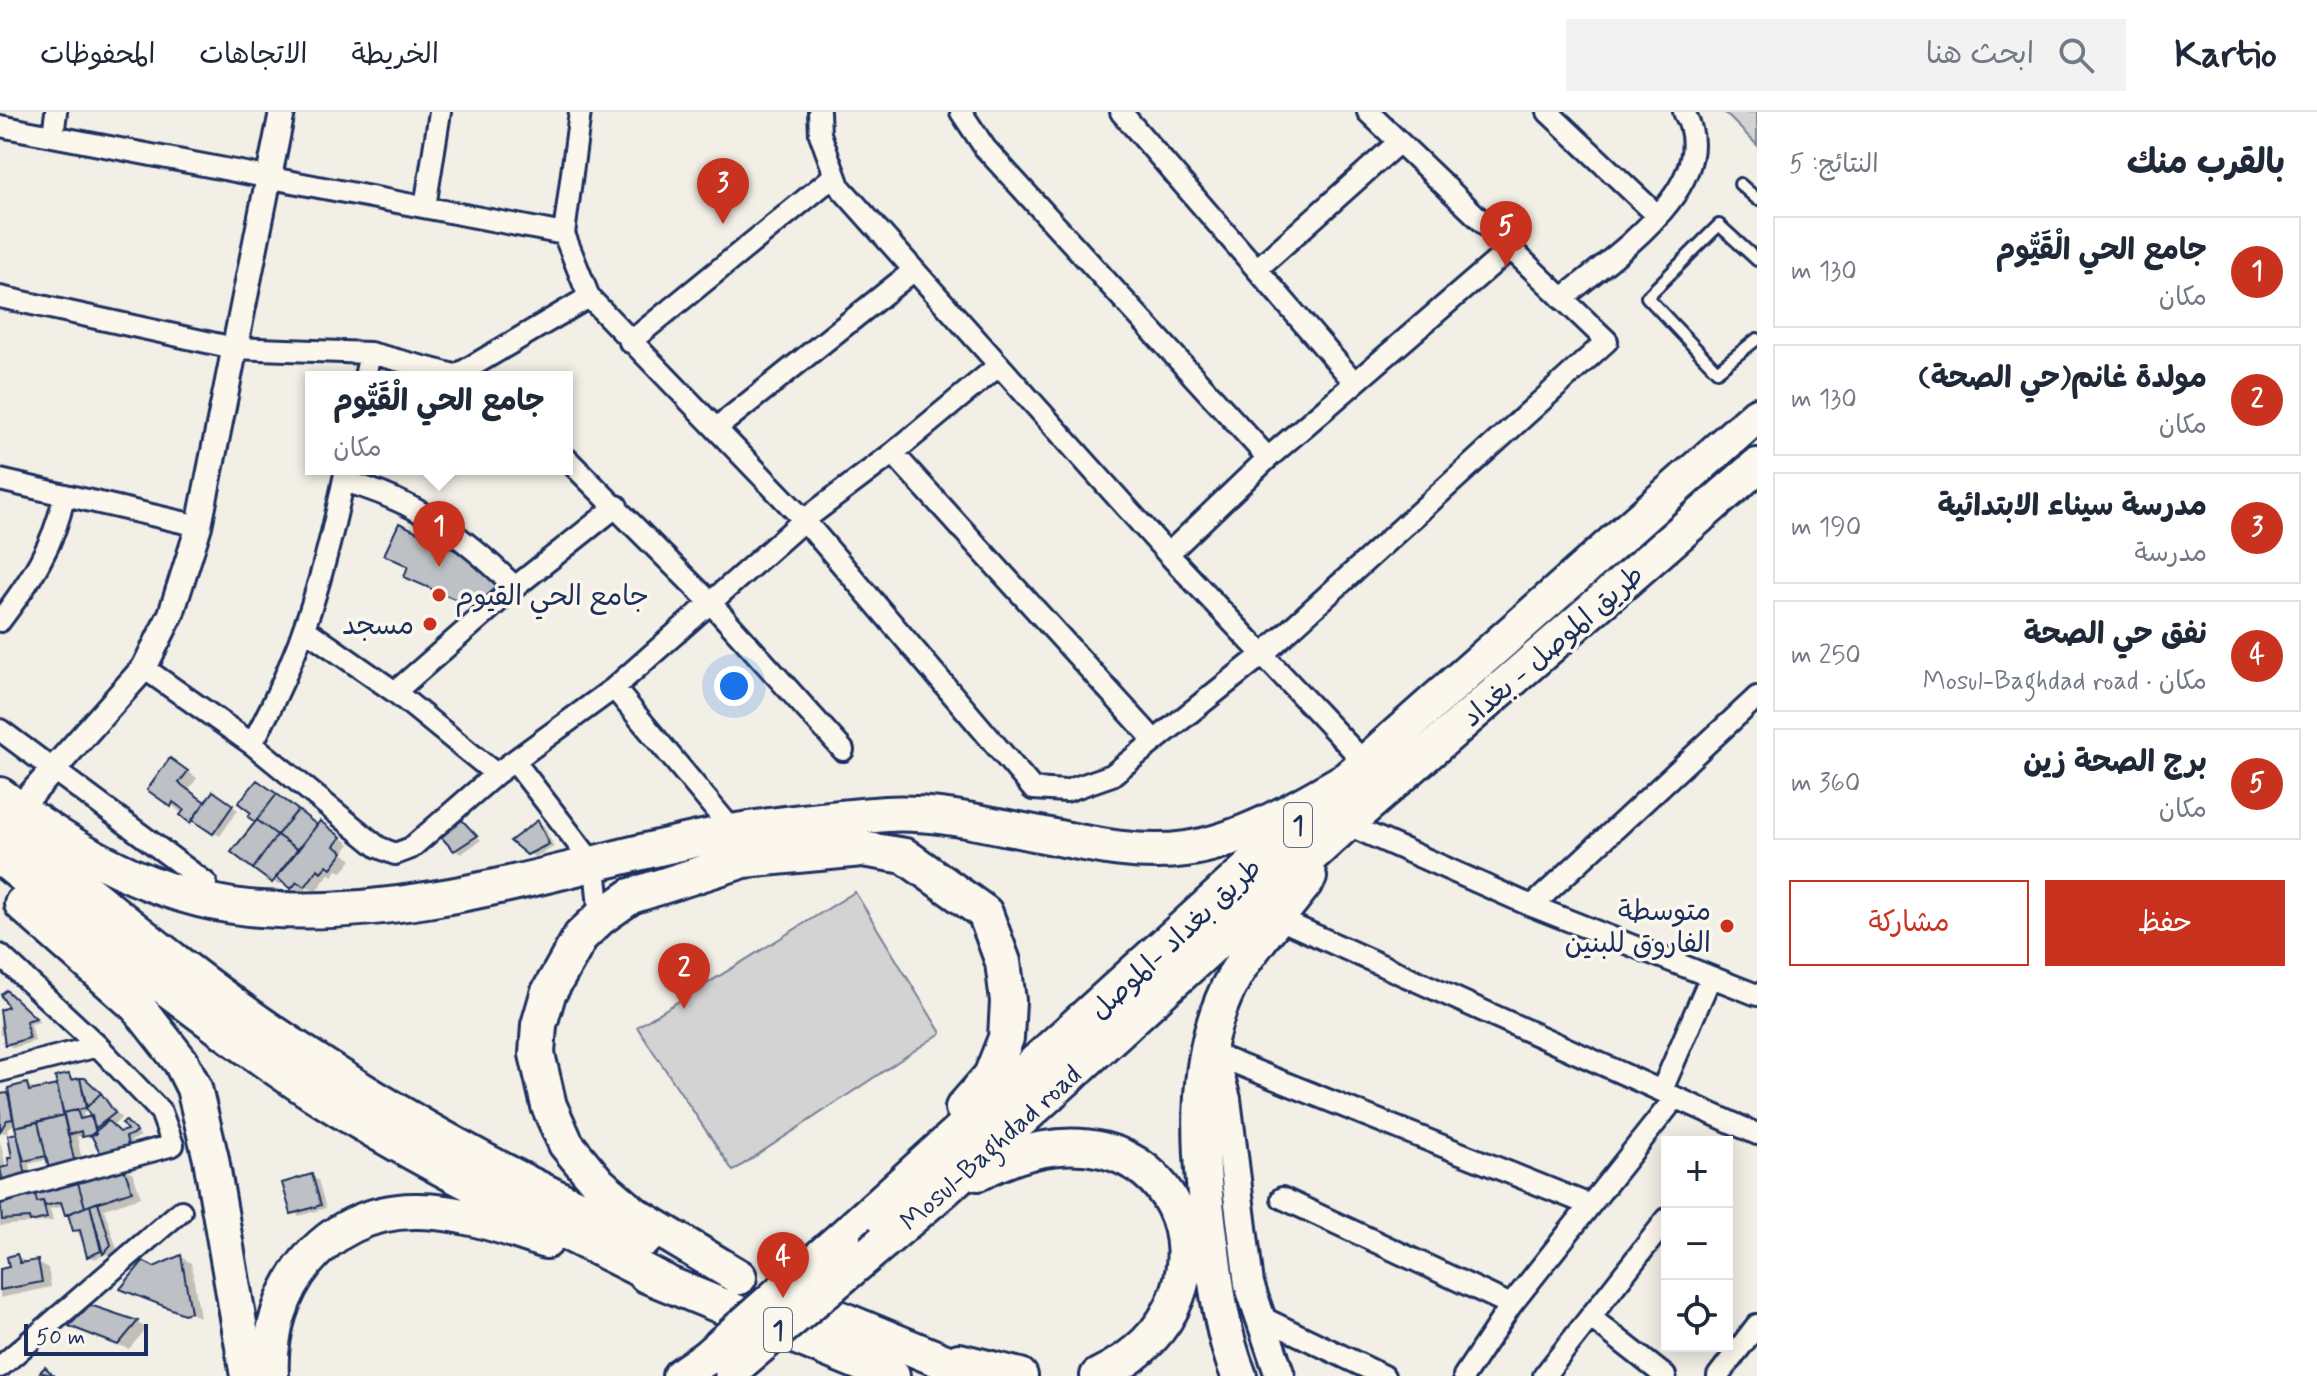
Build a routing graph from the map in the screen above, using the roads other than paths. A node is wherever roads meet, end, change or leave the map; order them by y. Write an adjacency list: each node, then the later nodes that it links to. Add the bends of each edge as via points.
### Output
1 (56, 112): 12 (street)
2 (282, 112): 15 (street)
3 (440, 112): 18 (street)
4 (580, 112): 20 (street)
5 (819, 112): 14 (street, via 820,134)
6 (961, 112): 40 (street, via 985,148)
7 (1121, 112): 23 (street)
8 (1368, 112): 13 (street)
9 (1548, 112): 19 (street)
10 (1684, 112): 19 (street, via 1690,121 1690,166 1683,185)
11 (0, 126): 12 (street)
12 (53, 136): 15 (street)
13 (1399, 142): 21 (street); 23 (street)
14 (834, 176): 24 (street); 29 (street)
15 (269, 177): 18 (street); 30 (street)
16 (1740, 184): 17 (lane)
17 (1757, 199)
18 (425, 207): 20 (street)
19 (1658, 216): 27 (street)
20 (564, 234): 26 (street)
21 (1510, 249): 27 (street); 36 (street)
22 (1757, 260): 28 (lane, via 1719,225 1647,297 1717,371)
23 (1257, 269): 36 (street)
24 (913, 271): 32 (street); 38 (street)
25 (0, 297): 30 (street)
26 (589, 297): 29 (street); 35 (street)
27 (1562, 299): 54 (street, via 1607,341)
28 (1757, 339)
29 (630, 342): 38 (street)
30 (234, 348): 31 (street); 48 (street)
31 (370, 353): 33 (street); 34 (street)
32 (998, 366): 39 (street); 49 (street)
33 (366, 371)
34 (440, 371)
35 (467, 371)
36 (1355, 383): 40 (street)
37 (1757, 415): 65 (highway, طريق بغداد -الموصل / 1)
38 (718, 427): 47 (street)
39 (893, 453): 47 (street); 60 (street)
40 (1268, 458): 49 (street)
41 (573, 465): 46 (street)
42 (1757, 466): 67 (highway, طريق الموصل - بغداد / 1)
43 (345, 475): 50 (street, via 425,512); 53 (street)
44 (0, 480): 45 (street)
45 (64, 495): 48 (street); 52 (street, via 59,524 27,586)
46 (617, 506): 50 (street); 51 (street)
47 (804, 520): 51 (street); 60 (street, via 1033,789 1066,791 1112,775)
48 (199, 526): 55 (street, via 171,614)
49 (1168, 554): 54 (street)
50 (515, 587): 57 (street)
51 (709, 601): 56 (street); 62 (street)
52 (0, 621)
53 (306, 630): 57 (street); 61 (street)
54 (1262, 655): 60 (street); 65 (street)
55 (144, 668): 61 (street); 64 (street)
56 (614, 688): 63 (street); 68 (street)
57 (395, 692): 66 (street)
58 (1752, 709): 72 (street)
59 (0, 730): 64 (street)
60 (1153, 739)
61 (252, 744): 66 (street, via 378,847 395,854 411,848)
62 (843, 750)
63 (515, 762): 66 (street); 70 (street)
64 (53, 771): 69 (street); 71 (street)
65 (1357, 772): 68 (highway, via 1225,839 1186,849 1117,847 936,816 889,814); 84 (highway, طريق بغداد -الموصل / 1)
66 (496, 774)
67 (1346, 824): 72 (street); 74 (highway); 83 (highway, Mosul-Baghdad road)
68 (734, 832): 70 (highway)
69 (11, 842): 70 (highway, via 116,868 169,890 259,909 420,901); 90 (highway, via 233,1004 389,1105 570,1204); 91 (highway, via 167,989 318,1096 467,1182); 99 (highway, via 107,976 181,1062 194,1088)
70 (595, 866): 73 (street)
71 (206, 883)
72 (1532, 906): 76 (street)
73 (600, 918): 84 (highway, via 631,896 744,860 862,849 905,856 985,913 1003,962 1006,1038 991,1076); 90 (highway, via 581,936 548,994 539,1025 537,1054 549,1106 566,1144 599,1184 634,1214)
74 (1279, 919): 79 (highway, via 1236,975); 81 (street)
75 (0, 955): 78 (street)
76 (1710, 978): 77 (street); 81 (street)
77 (1757, 995)
78 (98, 1046): 80 (street); 85 (street, via 161,1112 173,1145)
79 (1211, 1047): 87 (street); 93 (main road, via 1226,1099 1249,1284); 105 (highway, via 1202,1108 1205,1197 1219,1302)
80 (0, 1071)
81 (1668, 1094): 82 (street); 87 (street)
82 (1741, 1134)
83 (945, 1189): 98 (highway, Mosul-Baghdad road, bridge); 104 (highway, via 1021,1153 1076,1147 1123,1155 1160,1183 1182,1225 1182,1275 1159,1328 1121,1365)
84 (894, 1191): 98 (highway, طريق بغداد -الموصل / 1, bridge)
85 (0, 1192)
86 (1282, 1198): 92 (street)
87 (1590, 1205): 92 (street)
88 (181, 1211): 97 (street)
89 (1661, 1227): 94 (street)
90 (739, 1277): 96 (highway)
91 (665, 1282): 100 (highway, via 472,1219 412,1211 367,1219 313,1252 287,1287 273,1324); 101 (highway, 1)
92 (1511, 1305): 108 (street)
93 (1259, 1316): 106 (main road); 107 (street)
94 (1590, 1317): 109 (street); 110 (street)
95 (1757, 1325): 111 (street)
96 (910, 1347): 102 (highway); 103 (highway)
97 (0, 1367)
98 (711, 1370)
99 (248, 1376)
100 (271, 1376)
101 (892, 1376)
102 (979, 1376)
103 (1020, 1376)
104 (1098, 1376)
105 (1239, 1376)
106 (1280, 1376)
107 (1384, 1376)
108 (1464, 1376)
109 (1544, 1376)
110 (1665, 1376)
111 (1718, 1376)

